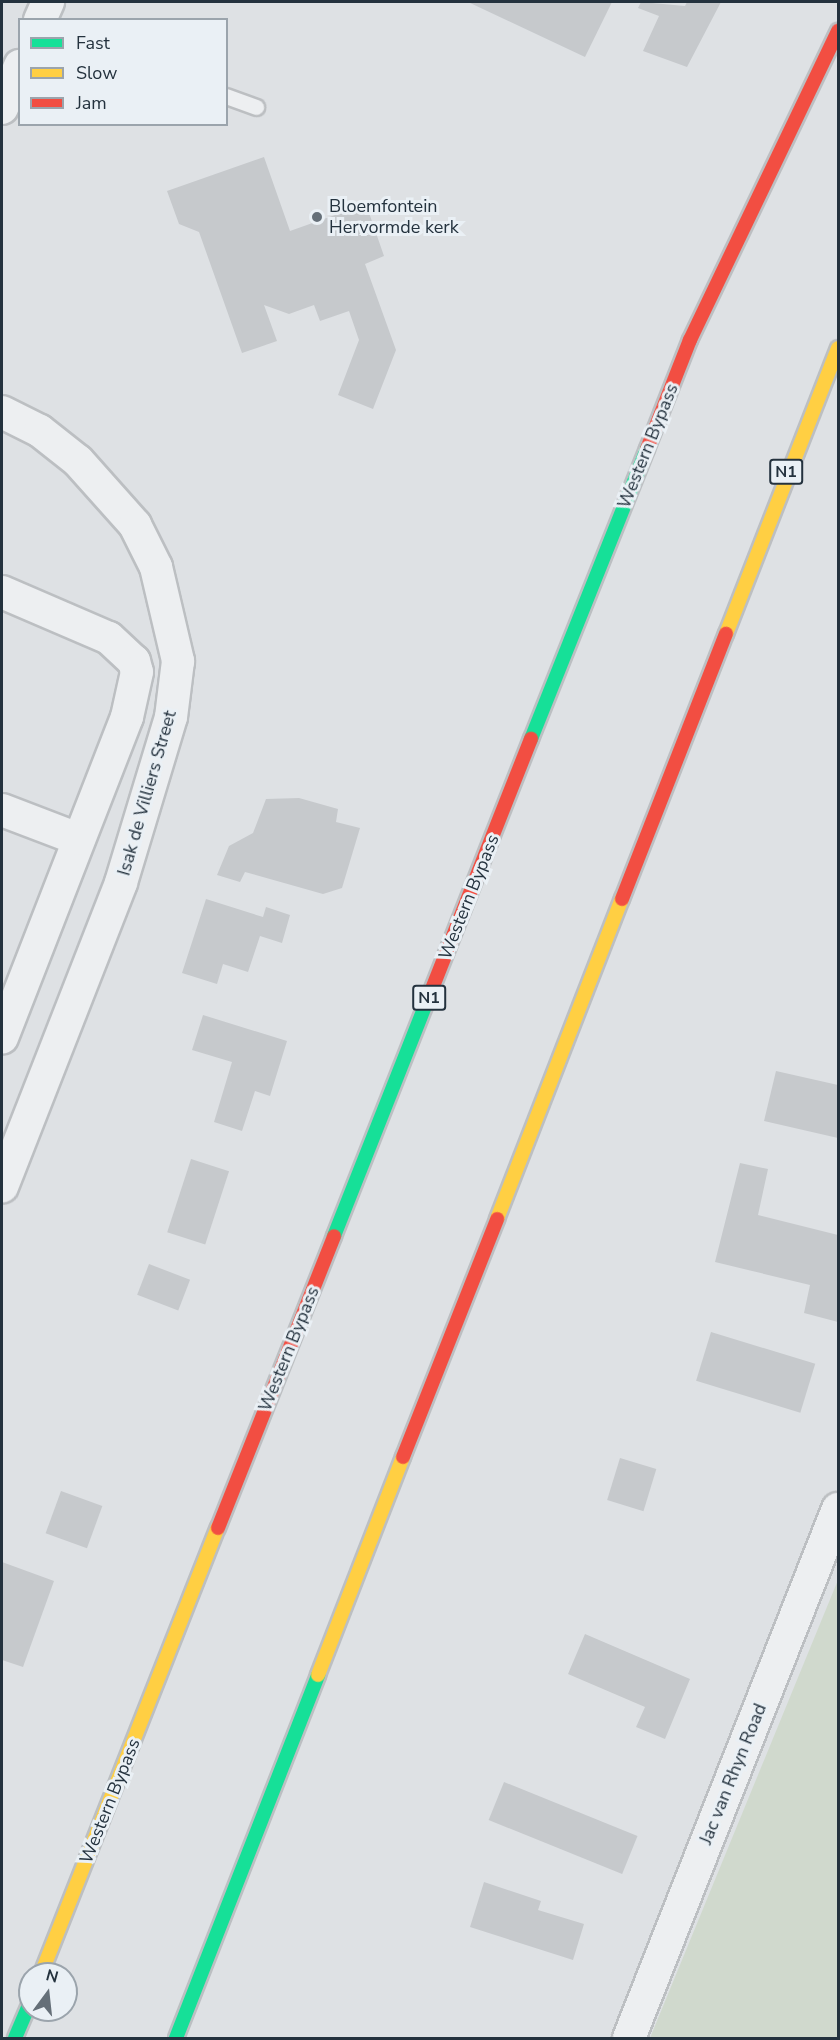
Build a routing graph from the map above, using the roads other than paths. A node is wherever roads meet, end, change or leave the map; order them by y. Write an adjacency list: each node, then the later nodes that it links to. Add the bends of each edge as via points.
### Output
1 (48, 2): 2 (street)
2 (41, 18)
3 (838, 31): 16 (highway, Western Bypass / N1, via 690,340)
4 (18, 71): 7 (street)
5 (228, 97): 6 (lane)
6 (256, 107)
7 (2, 108)
8 (838, 348): 19 (highway, N1)
9 (2, 412): 14 (street, Isak de Villiers Street, via 40,431 78,461 135,525 156,567 178,661 171,717 121,883)
10 (2, 592): 12 (street, via 91,628 134,661 137,687)
11 (2, 810): 12 (street)
12 (78, 839): 13 (street)
13 (5, 1018)
14 (2, 1187)
15 (838, 1509): 20 (street, Jac van Rhyn Road)
16 (46, 1962)
17 (22, 2022): 18 (highway)
18 (15, 2038)
19 (176, 2038)
20 (629, 2038)

